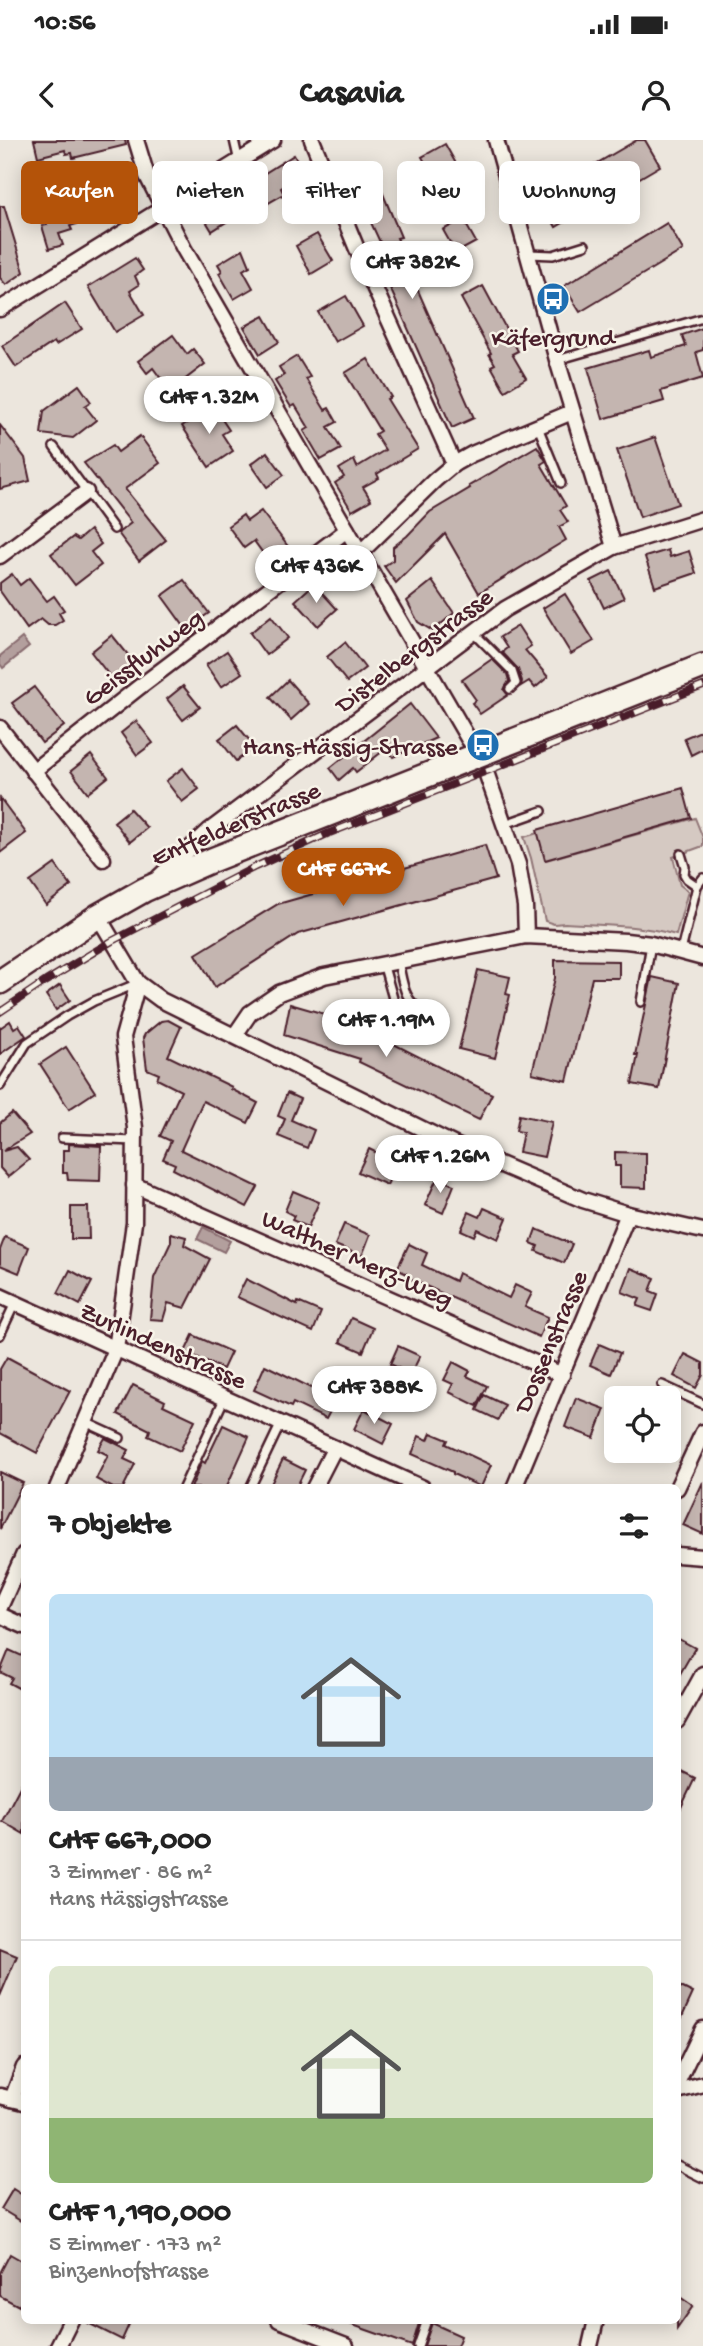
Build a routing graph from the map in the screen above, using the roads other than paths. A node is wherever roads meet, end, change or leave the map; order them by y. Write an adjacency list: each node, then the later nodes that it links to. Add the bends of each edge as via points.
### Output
1 (136, 140): 8 (street)
2 (234, 140): 6 (lane)
3 (274, 140): 7 (street)
4 (312, 140): 19 (street)
5 (496, 140): 12 (street)
6 (239, 161)
7 (241, 161)
8 (152, 187)
9 (152, 217): 13 (street)
10 (171, 224): 24 (street)
11 (585, 245): 12 (lane, via 553,255)
12 (529, 254): 15 (street)
13 (0, 309)
14 (703, 318): 15 (lane)
15 (557, 360): 16 (street)
16 (572, 412): 17 (street); 25 (street)
17 (538, 427): 19 (street); 20 (lane)
18 (54, 447): 21 (lane)
19 (454, 464): 26 (street)
20 (561, 483)
21 (86, 492): 23 (lane); 27 (street)
22 (702, 522): 25 (street, Distelbergstrasse)
23 (114, 528)
24 (347, 530): 26 (street); 34 (street, Geissfluhweg)
25 (614, 547): 28 (street, Distelbergstrasse, via 505,609)
26 (360, 553): 30 (street)
27 (0, 556)
28 (474, 633): 30 (street, Distelbergstrasse); 31 (lane, via 512,671 516,683)
29 (703, 666): 42 (main road, Entfelderstrasse, via 250,843)
30 (428, 669): 33 (street); 42 (street, Distelbergstrasse, via 210,830)
31 (510, 689)
32 (0, 729): 34 (street)
33 (469, 740)
34 (33, 771): 39 (street)
35 (487, 775): 37 (street)
36 (542, 811): 37 (lane)
37 (505, 824): 44 (street, via 518,864)
38 (681, 854): 41 (lane, via 684,874)
39 (103, 859)
40 (703, 878): 41 (lane)
41 (698, 886): 46 (lane)
42 (146, 890): 43 (main road, Entfelderstrasse)
43 (98, 916): 49 (main road, Entfelderstrasse); 50 (street)
44 (526, 936): 45 (street); 48 (street)
45 (651, 944): 46 (street); 52 (lane)
46 (681, 951): 47 (street)
47 (703, 958)
48 (391, 961): 51 (lane); 53 (lane, via 407,998); 54 (street, via 324,976 279,993 250,1013)
49 (0, 982)
50 (138, 983): 54 (street, via 162,1000); 55 (lane, via 94,1001 27,1043); 57 (street, via 123,1037)
51 (394, 1002)
52 (641, 1002)
53 (424, 1012)
54 (235, 1035): 59 (street, via 457,1146 583,1200)
55 (0, 1086)
56 (62, 1138): 57 (lane)
57 (135, 1141): 58 (street)
58 (134, 1185): 64 (street, via 134,1223); 65 (street, Walther Merz-Weg)
59 (628, 1214): 60 (street); 65 (street, Dossenstrasse)
60 (703, 1231)
61 (0, 1296): 62 (street, Zurlindenstrasse)
62 (15, 1303): 63 (lane); 64 (street, Zurlindenstrasse)
63 (0, 1335)
64 (116, 1349): 67 (street, Zurlindenstrasse); 69 (street)
65 (562, 1375): 79 (street, Dossenstrasse)
66 (662, 1385): 68 (lane)
67 (225, 1397): 70 (street, Zurlindenstrasse); 75 (lane)
68 (703, 1404)
69 (85, 1422): 72 (lane); 74 (street)
70 (281, 1423): 73 (street, Zurlindenstrasse); 76 (lane)
71 (703, 1432): 80 (street)
72 (120, 1438)
73 (334, 1448): 77 (street); 78 (street, Zurlindenstrasse)
74 (62, 1484)
75 (185, 1484)
76 (252, 1484)
77 (316, 1484)
78 (412, 1484)
79 (516, 1484)
80 (679, 1484)
81 (681, 1555): 82 (street)
82 (703, 1557)
83 (21, 1559): 84 (street)
84 (3, 1591): 85 (street)
85 (0, 1607)
86 (0, 1615): 87 (street)
87 (21, 1625)
88 (703, 1674): 89 (street)
89 (681, 1714)
90 (703, 2029): 92 (street)
91 (21, 2075): 95 (street)
92 (681, 2075)
93 (703, 2084): 94 (street)
94 (681, 2090)
95 (12, 2099)
96 (681, 2167): 97 (lane)
97 (703, 2178)
98 (69, 2324): 102 (street)
99 (289, 2324): 103 (street)
100 (426, 2324): 104 (lane)
101 (595, 2324): 105 (street)
102 (58, 2346)
103 (346, 2346)
104 (418, 2346)
105 (590, 2346)

